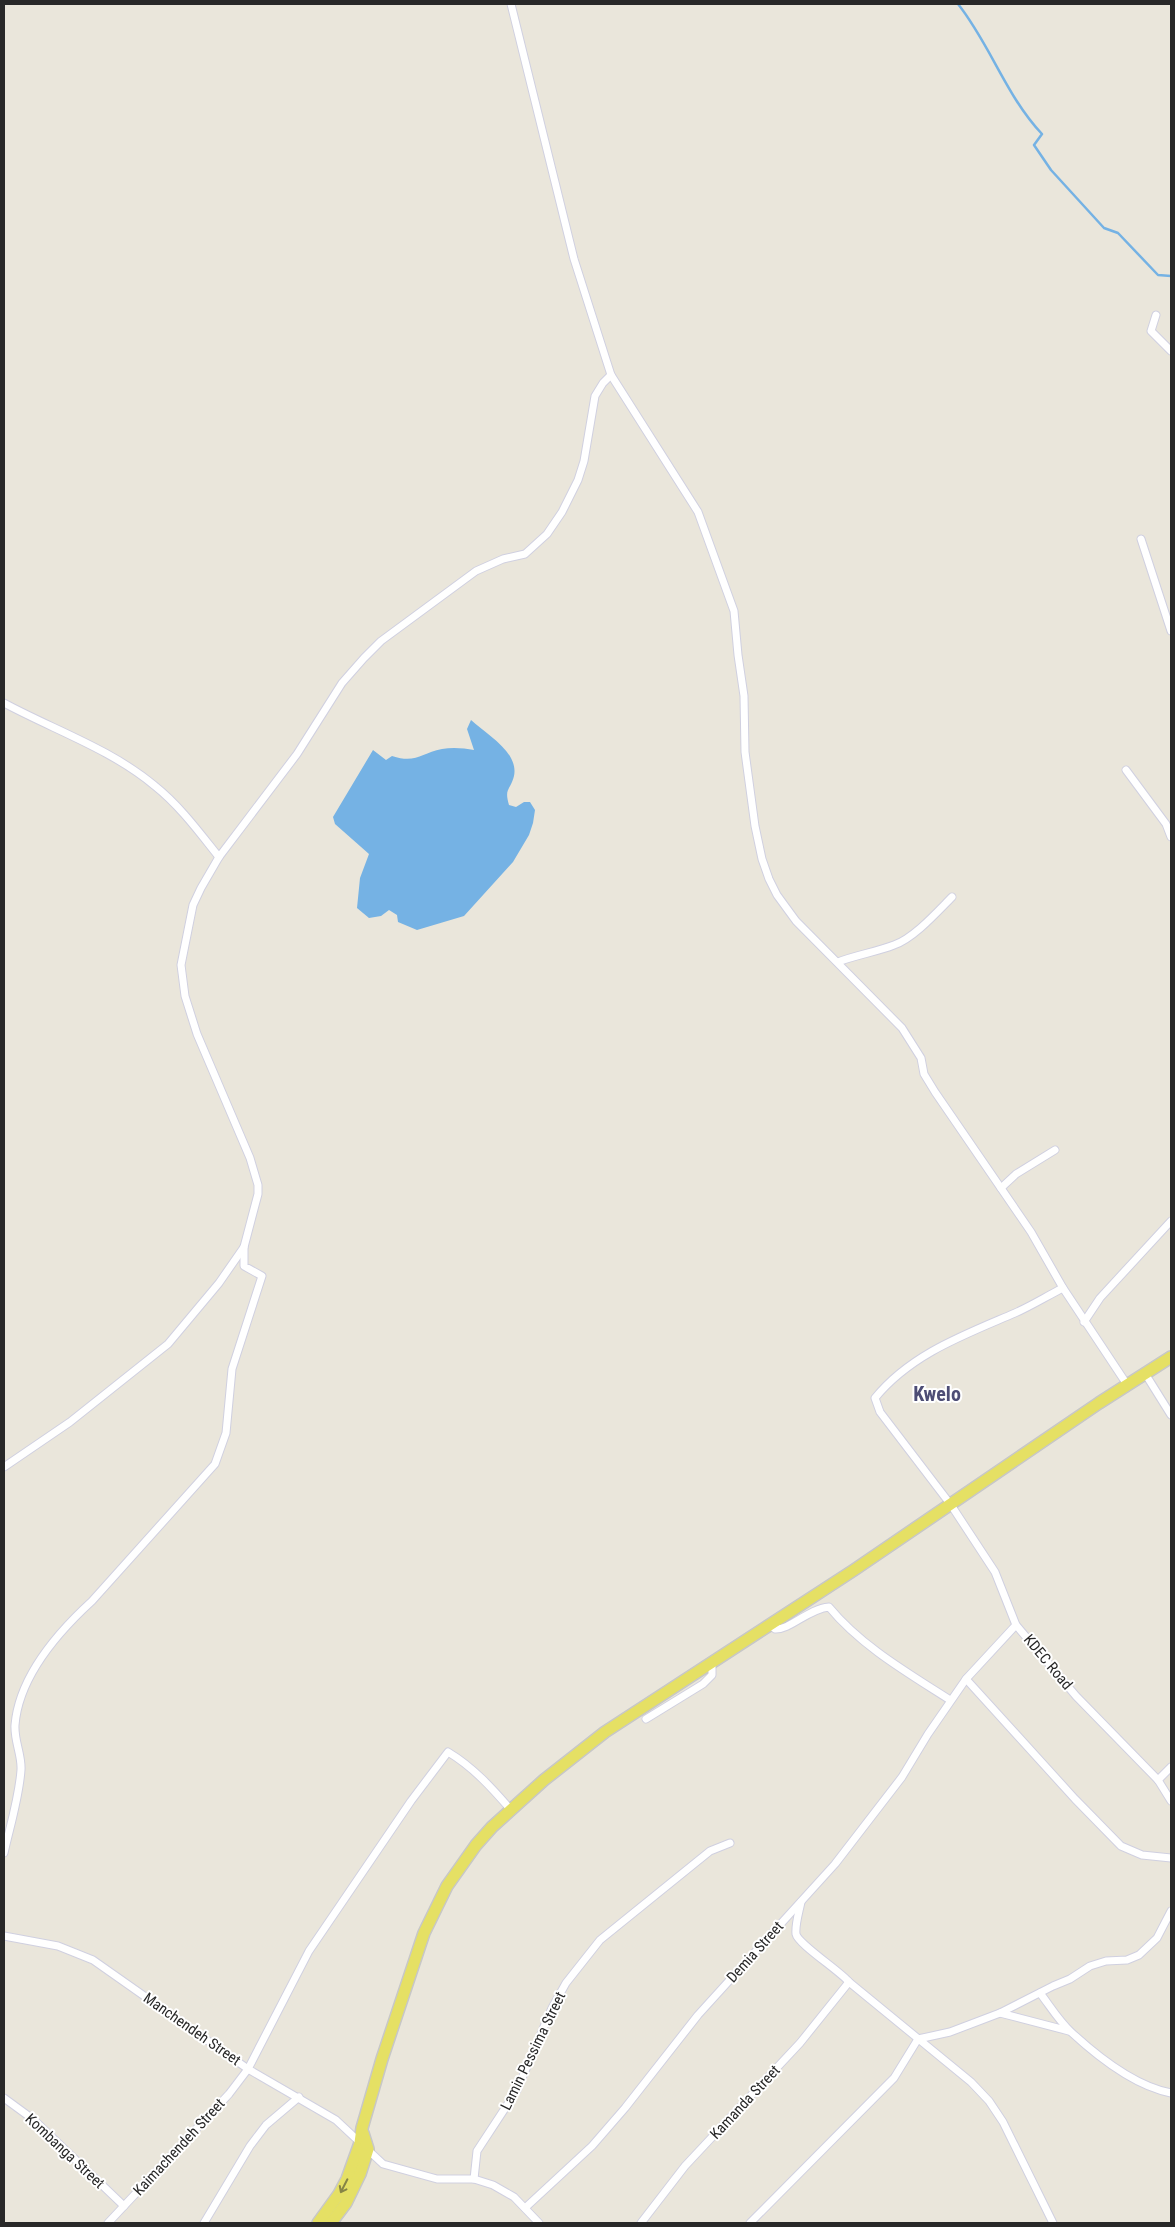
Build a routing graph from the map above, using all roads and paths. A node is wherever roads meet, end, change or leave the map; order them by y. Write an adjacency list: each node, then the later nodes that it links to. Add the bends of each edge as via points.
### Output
1 (511, 4): 4 (street, via 574,258)
2 (1156, 315): 3 (street, via 1151,332)
3 (1171, 351)
4 (611, 375): 10 (street, via 595,396 578,480 547,534 525,554 476,571 381,641 342,683 297,754); 12 (street, via 698,512 734,611 744,696 745,752 755,826 769,879 796,921)
5 (1141, 539): 6 (street)
6 (1171, 631)
7 (4, 703): 10 (street, via 129,767 154,785 191,821)
8 (1126, 770): 9 (street, via 1166,824)
9 (1171, 837)
10 (219, 857): 16 (street, via 193,906 181,965 185,996 197,1034 250,1158 258,1185)
11 (952, 897): 12 (street, via 896,945)
12 (838, 962): 14 (street, via 902,1028 921,1058 924,1074 935,1092)
13 (1055, 1150): 14 (street, via 1016,1174)
14 (1001, 1188): 17 (street)
15 (1171, 1221): 18 (street, via 1100,1298)
16 (244, 1247): 23 (street, via 219,1283 168,1344 70,1422); 36 (street, via 244,1266 262,1276 232,1369 226,1433 215,1464 74,1618 40,1660 22,1694 15,1724 21,1768)
17 (1063, 1288): 18 (street); 24 (street, KDEC Road, via 1017,1312 946,1342 889,1381 875,1398 880,1412)
18 (1084, 1322): 21 (street)
19 (1171, 1357): 20 (main road)
20 (1146, 1375): 21 (main road); 22 (street)
21 (1128, 1386): 24 (main road)
22 (1171, 1414)
23 (4, 1467)
24 (951, 1505): 25 (main road); 26 (street, KDEC Road, via 995,1572)
25 (770, 1625): 27 (main road); 29 (street, via 775,1629 784,1628 814,1610 829,1607 845,1626 897,1666)
26 (1016, 1625): 28 (street, Demia Street); 32 (street, KDEC Road, via 1076,1696)
27 (712, 1663): 30 (street, via 712,1675 703,1684); 34 (main road, via 605,1732)
28 (966, 1679): 29 (street, Demia Street); 37 (street, via 1121,1846 1142,1855)
29 (950, 1700): 38 (street, Demia Street, via 902,1777 835,1864)
30 (646, 1719)
31 (1171, 1767): 32 (street)
32 (1158, 1780): 33 (street, KDEC Road)
33 (1171, 1801)
34 (511, 1810): 46 (street, Kaimachendeh Street, via 488,1783 448,1752 309,1951); 50 (main road, via 476,1844 435,1910 415,1959 362,2128)
35 (730, 1843): 51 (street, Lamin Pessima Street, via 710,1851 692,1865 600,1940 579,1965 552,2008 517,2090 477,2151)
36 (4, 1853)
37 (1171, 1858)
38 (801, 1901): 41 (street, via 797,1938 840,1971); 53 (street, Demia Street, via 698,2015 603,2133)
39 (1171, 1911): 42 (street, via 1157,1938 1139,1955 1090,1966)
40 (4, 1936): 46 (street, Manchendeh Street, via 58,1946 93,1960)
41 (849, 1982): 45 (street); 59 (street, Kamanda Street, via 800,2043 685,2166)
42 (1040, 1993): 43 (street); 44 (street)
43 (1000, 2013): 44 (street); 45 (street, via 950,2032)
44 (1070, 2031): 47 (street, via 1118,2069 1156,2090)
45 (918, 2039): 60 (street, via 894,2078); 61 (street, via 971,2082 996,2110)
46 (248, 2068): 48 (street, Manchendeh Street); 52 (street, Kaimachendeh Street, via 228,2094)
47 (1171, 2093)
48 (299, 2097): 50 (street, Manchendeh Street, via 336,2120); 55 (street, via 272,2119 250,2146)
49 (4, 2098): 52 (street, Kombanga Street, via 34,2120)
50 (364, 2146): 51 (street, Manchendeh Street, via 383,2164 437,2179); 56 (main road, one-way to 56, via 343,2187); 57 (main road, via 352,2192)
51 (474, 2179): 53 (street, Manchendeh Street, via 493,2185 514,2197)
52 (124, 2206): 54 (street, Kaimachendeh Street)
53 (525, 2208): 58 (street, Manchendeh Street)
54 (108, 2223)
55 (204, 2223)
56 (318, 2223)
57 (331, 2223)
58 (539, 2223)
59 (641, 2223)
60 (750, 2223)
61 (1053, 2223)

